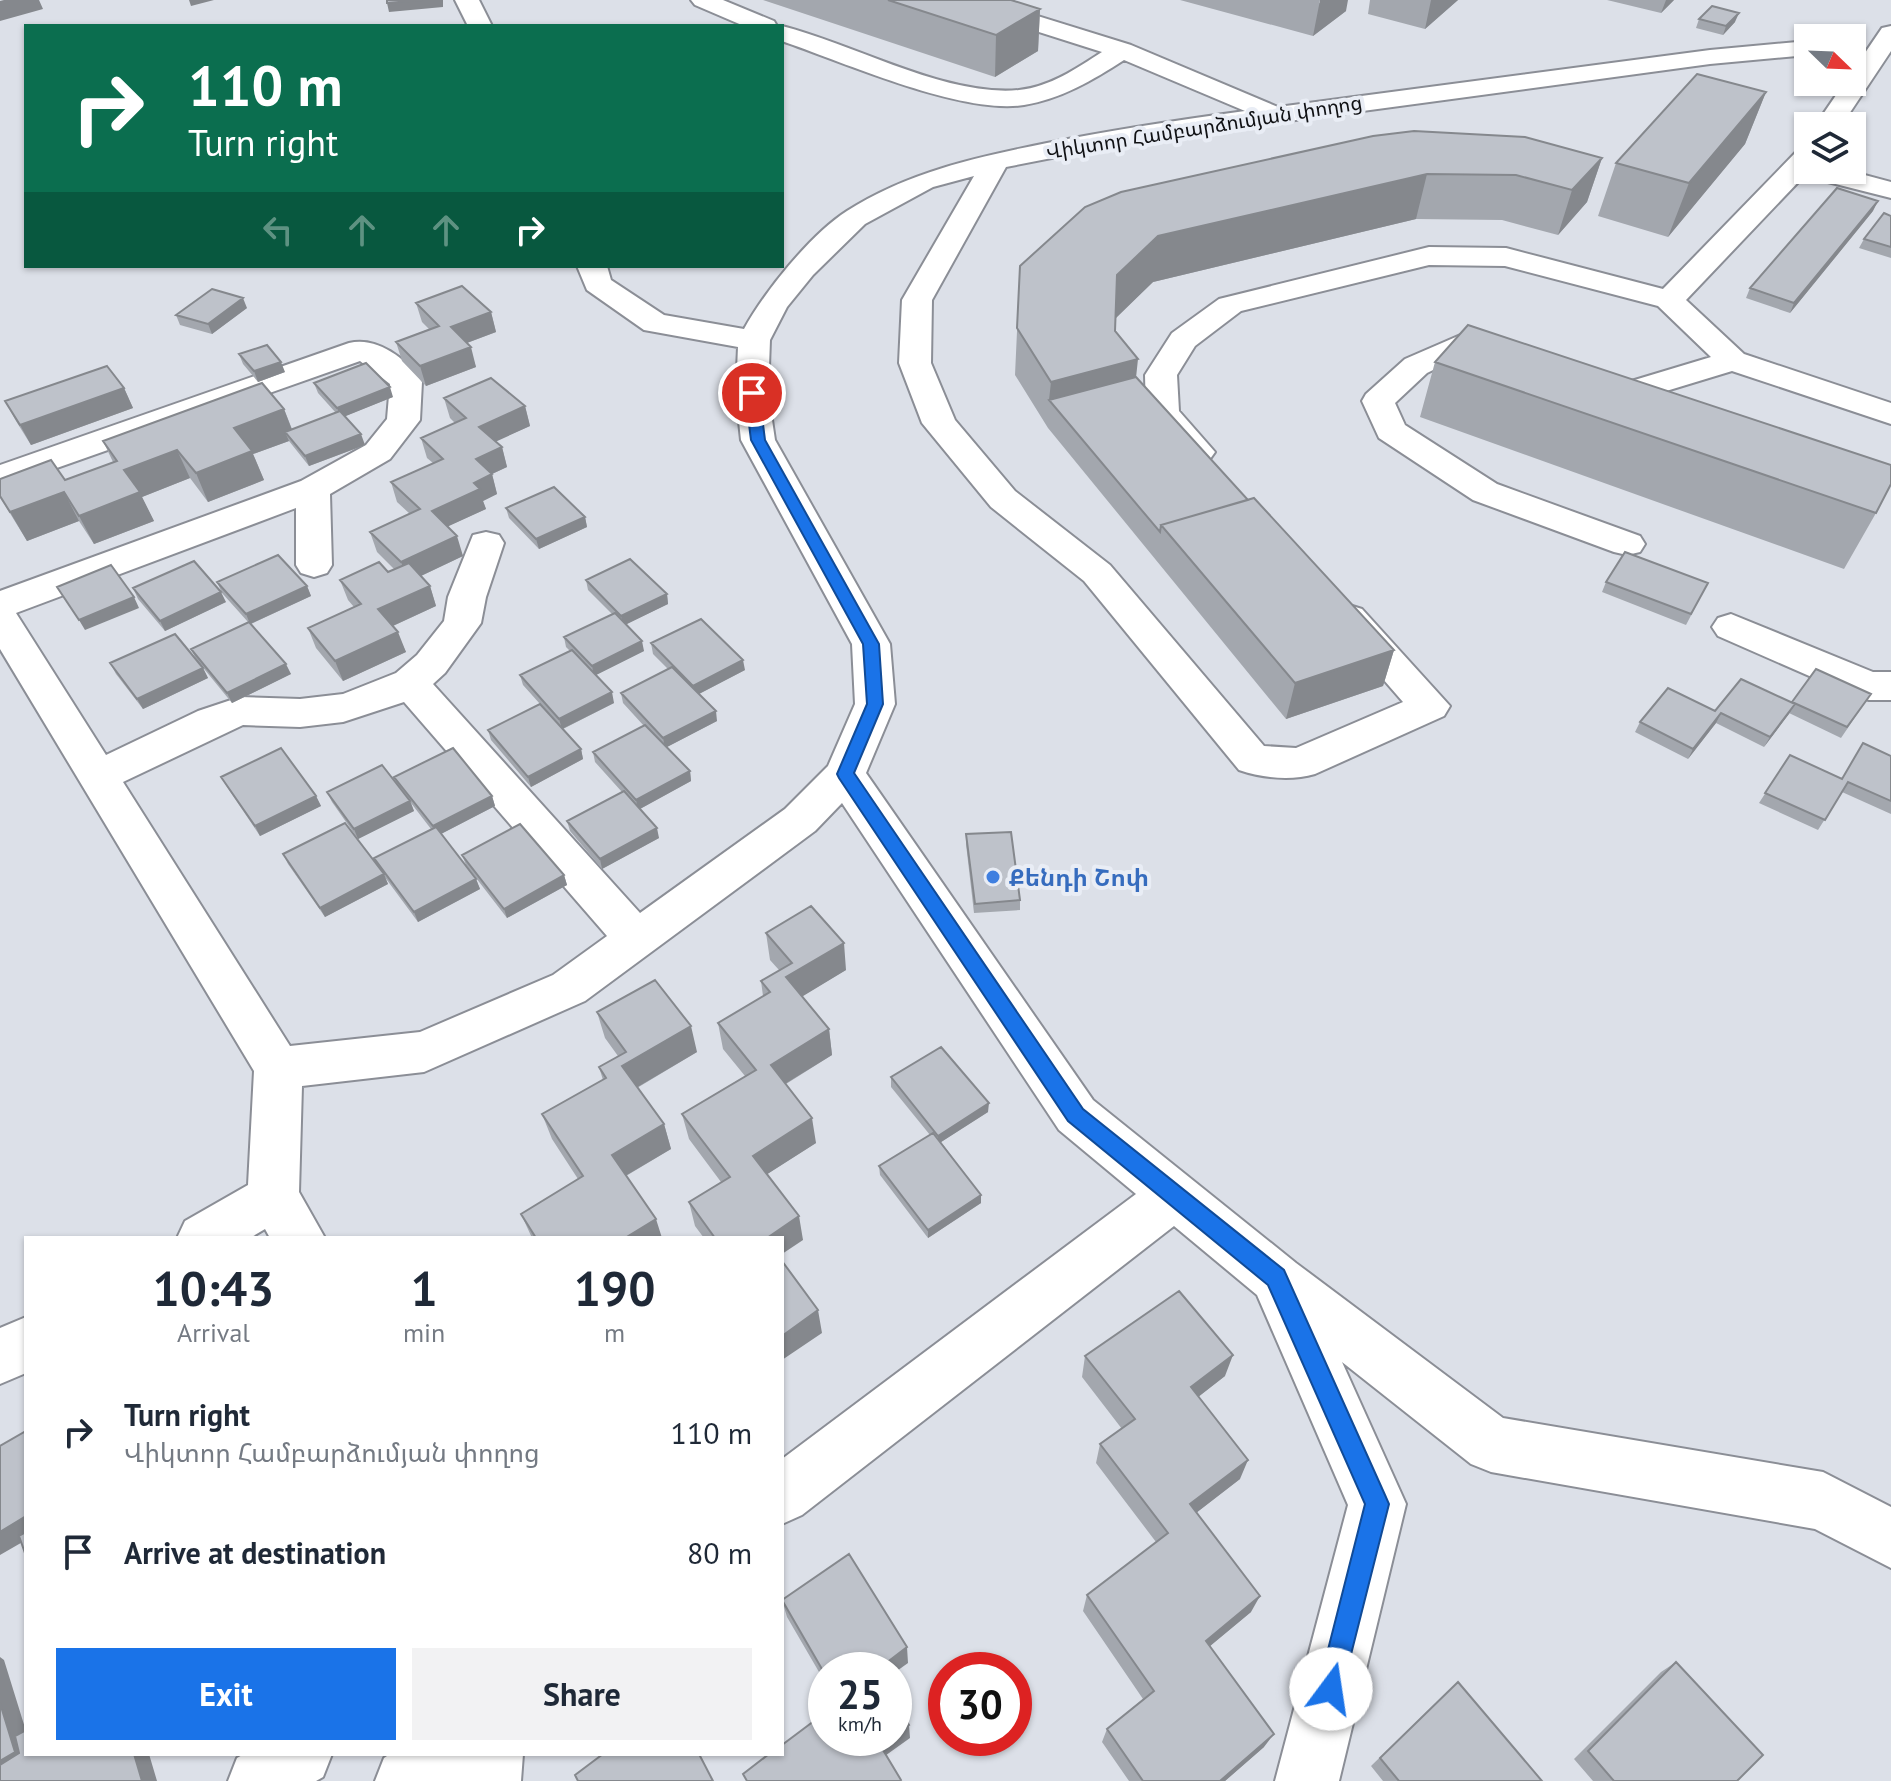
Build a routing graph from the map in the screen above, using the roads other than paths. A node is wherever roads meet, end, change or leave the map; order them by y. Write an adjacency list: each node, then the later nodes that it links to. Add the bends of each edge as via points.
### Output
1 (467, 0): 4 (street)
2 (703, 0): 5 (street)
3 (965, 0): 10 (street)
4 (479, 24)
5 (760, 24)
6 (784, 34): 10 (street, via 957,93 1021,98 1072,82)
7 (1887, 39): 8 (street); 11 (street)
8 (1866, 43)
9 (1794, 49): 12 (street, Վիկտոր Համբարձումյան փողոց)
10 (1122, 50): 12 (street)
11 (1837, 112)
12 (1273, 114): 13 (street, Վիկտոր Համբարձումյան փողոց)
13 (996, 161): 19 (street, Վիկտոր Համբարձումյան փողոց, via 923,181 855,218 792,281); 30 (street, via 917,300 915,363 939,423 1003,499 1097,573 1253,760 1300,763 1430,706)
14 (1794, 179): 18 (street)
15 (1866, 182): 16 (street)
16 (1891, 190)
17 (593, 268): 19 (street, via 598,284 655,323)
18 (1669, 300): 21 (street); 24 (street, via 1506,257 1429,256 1230,305 1183,340 1161,375 1163,413)
19 (754, 340): 36 (street, Վիկտոր Համբարձումյան փողոց, via 752,393 758,440 871,644 875,704)
20 (1529, 358): 28 (street, via 1472,339 1416,366 1378,401 1391,431 1485,492)
21 (1733, 361): 22 (street, via 1615,387); 23 (street)
22 (1674, 407)
23 (1891, 414)
24 (1216, 471)
25 (0, 477): 26 (street, via 340,356 360,350 377,356 406,382 403,420 378,452)
26 (313, 489): 29 (street); 31 (street)
27 (486, 543): 34 (street, via 462,623)
28 (1627, 544)
29 (314, 565)
30 (1334, 600)
31 (0, 605)
32 (0, 618): 37 (street)
33 (1731, 627): 35 (street, via 1869,686)
34 (410, 683): 37 (street, via 343,708 240,711); 38 (street)
35 (1891, 686)
36 (845, 774): 38 (street, via 800,820); 40 (street, via 1076,1115)
37 (98, 777): 39 (street)
38 (636, 939): 39 (street, via 569,988 424,1052)
39 (278, 1068): 41 (street)
40 (1175, 1195): 43 (street); 46 (street)
41 (286, 1218): 42 (street)
42 (211, 1236)
43 (1276, 1278): 47 (street, via 1491,1444 1823,1501); 54 (street, via 1377,1504)
44 (24, 1344): 45 (street)
45 (0, 1358)
46 (784, 1493)
47 (1891, 1539)
48 (297, 1756): 51 (street)
49 (440, 1756): 52 (street)
50 (491, 1756): 53 (street)
51 (260, 1781)
52 (407, 1781)
53 (489, 1781)
54 (1307, 1781)

